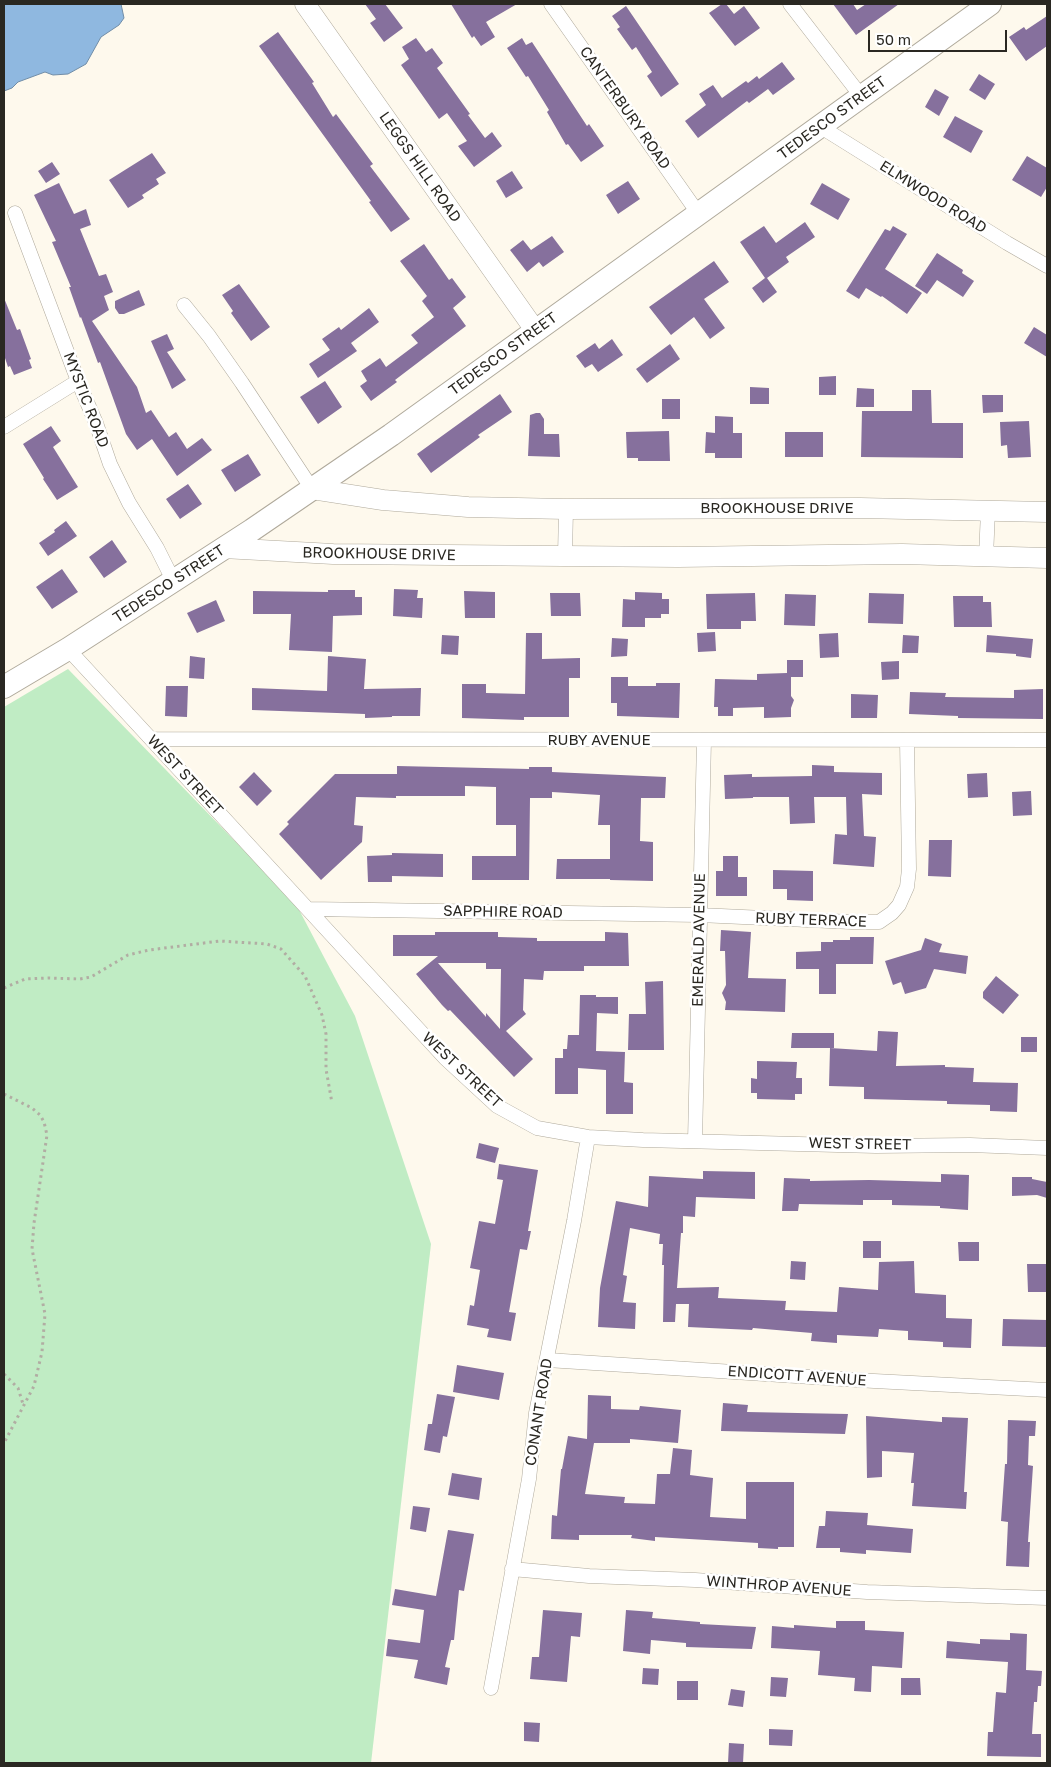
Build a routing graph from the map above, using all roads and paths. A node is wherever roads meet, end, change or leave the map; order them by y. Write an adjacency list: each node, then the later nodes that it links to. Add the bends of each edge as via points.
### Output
1 (305, 4): 11 (main road, LEGGS HILL ROAD)
2 (551, 4): 8 (street, CANTERBURY ROAD)
3 (790, 4): 5 (street)
4 (990, 4): 5 (main road, TEDESCO STREET)
5 (861, 96): 6 (main road, TEDESCO STREET)
6 (821, 127): 8 (main road, TEDESCO STREET); 9 (street, ELMWOOD ROAD)
7 (15, 213): 12 (street, MYSTIC ROAD)
8 (698, 213): 11 (main road, TEDESCO STREET)
9 (1047, 266)
10 (184, 305): 14 (street, via 242,383)
11 (535, 330): 14 (main road, TEDESCO STREET)
12 (78, 381): 13 (street); 22 (street, MYSTIC ROAD, via 110,464)
13 (4, 427)
14 (312, 489): 15 (main road, BROOKHOUSE DRIVE, via 383,500 468,507); 18 (main road, TEDESCO STREET)
15 (566, 509): 16 (main road, BROOKHOUSE DRIVE); 19 (street)
16 (988, 511): 17 (main road, BROOKHOUSE DRIVE); 20 (street)
17 (1047, 512)
18 (223, 548): 19 (main road, BROOKHOUSE DRIVE, via 333,554); 22 (main road, TEDESCO STREET)
19 (565, 556): 20 (main road, BROOKHOUSE DRIVE, via 902,554)
20 (986, 557): 21 (main road, BROOKHOUSE DRIVE)
21 (1047, 558)
22 (173, 580): 23 (main road, TEDESCO STREET)
23 (68, 649): 24 (main road, TEDESCO STREET); 25 (street, WEST STREET)
24 (4, 688)
25 (152, 739): 26 (street, RUBY AVENUE); 29 (street, WEST STREET)
26 (704, 740): 27 (street, RUBY AVENUE); 30 (street, EMERALD AVENUE)
27 (907, 740): 28 (street, RUBY AVENUE); 30 (street, RUBY TERRACE, via 909,869 907,887 892,913 879,922)
28 (1047, 740)
29 (308, 909): 30 (street, SAPPHIRE ROAD); 34 (street, WEST STREET, via 444,1058 497,1106 536,1128)
30 (699, 915): 35 (street, EMERALD AVENUE)
31 (4, 988): 33 (path, via 25,979 91,977 128,955 156,949 220,941 266,944 281,949 305,976 322,1015)
32 (4, 1094): 40 (path, via 32,1108 40,1115 46,1129 32,1249 45,1329 34,1386)
33 (332, 1103)
34 (588, 1137): 35 (street, WEST STREET); 37 (street, CONANT ROAD)
35 (695, 1141): 36 (street, WEST STREET)
36 (1047, 1148)
37 (547, 1360): 39 (street, ENDICOTT AVENUE); 42 (street, CONANT ROAD)
38 (4, 1374): 40 (path, via 18,1388)
39 (1047, 1390)
40 (24, 1404): 41 (path)
41 (4, 1442)
42 (512, 1569): 43 (street, WINTHROP AVENUE, via 867,1592); 44 (street, CONANT ROAD)
43 (1047, 1598)
44 (491, 1688)

